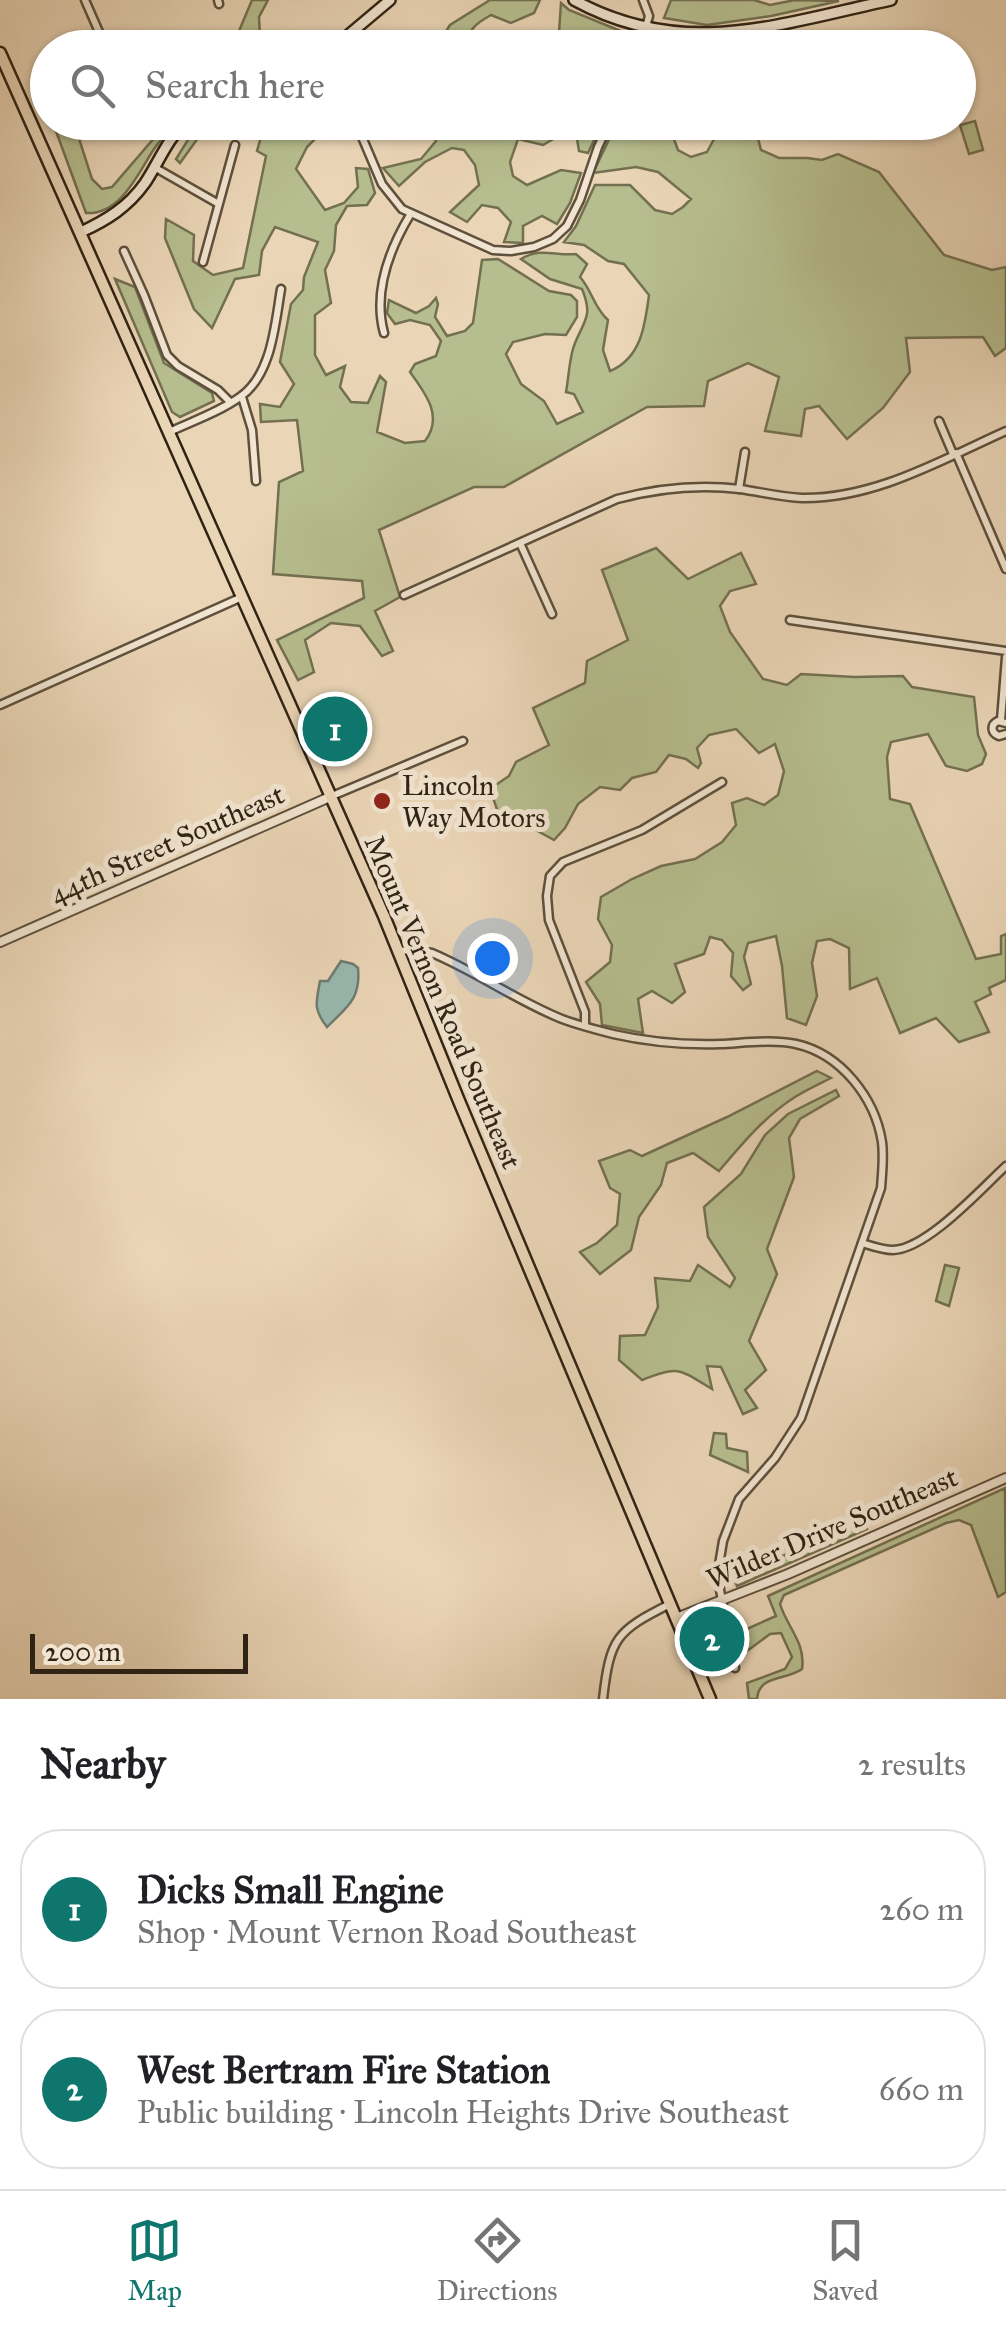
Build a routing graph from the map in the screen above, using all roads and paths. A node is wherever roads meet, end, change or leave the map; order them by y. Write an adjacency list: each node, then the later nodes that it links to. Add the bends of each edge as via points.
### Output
1 (85, 0): 8 (street)
2 (390, 0): 9 (main road)
3 (574, 0): 7 (main road)
4 (643, 0): 7 (street)
5 (891, 0): 6 (main road)
6 (852, 4): 11 (main road)
7 (645, 28): 10 (main road)
8 (98, 30)
9 (354, 30)
10 (661, 30)
11 (744, 30)
12 (0, 53): 13 (main road, Mount Vernon Road Southeast)
13 (30, 119)
14 (39, 140): 22 (main road, Mount Vernon Road Southeast)
15 (171, 140): 19 (main road)
16 (363, 140): 21 (street, via 382,184)
17 (601, 140): 21 (street, via 567,226 534,247 493,250)
18 (234, 144): 20 (street)
19 (154, 167): 20 (street); 22 (main road, via 120,210)
20 (218, 202): 24 (street)
21 (410, 214): 26 (street, via 383,283)
22 (81, 232): 31 (main road, Mount Vernon Road Southeast)
23 (124, 251): 28 (street, via 167,355)
24 (203, 262)
25 (281, 290): 27 (street, via 267,357)
26 (384, 333)
27 (242, 397): 28 (street); 34 (street)
28 (230, 402): 31 (street)
29 (939, 421): 33 (street)
30 (1006, 430): 33 (street)
31 (169, 432): 39 (main road, Mount Vernon Road Southeast)
32 (745, 452): 35 (street)
33 (955, 453): 35 (street, via 849,494 801,498); 37 (street)
34 (256, 481)
35 (739, 489): 36 (street, via 644,492)
36 (520, 543): 38 (street); 40 (street)
37 (1006, 570)
38 (404, 595)
39 (243, 597): 43 (street); 48 (main road, Mount Vernon Road Southeast)
40 (552, 614)
41 (790, 620): 42 (street)
42 (1006, 654): 44 (street)
43 (0, 705)
44 (1003, 722): 45 (street, via 993,732)
45 (1006, 734)
46 (463, 741): 48 (street, 44th Street Southeast)
47 (722, 782): 51 (street, via 642,830 563,862 550,876 548,920)
48 (332, 796): 49 (street, 44th Street Southeast); 50 (main road, Mount Vernon Road Southeast)
49 (0, 942)
50 (399, 952): 51 (street, via 432,953); 56 (main road, Mount Vernon Road Southeast)
51 (585, 1025): 53 (street, via 661,1042 788,1043 835,1063 864,1096 882,1140 881,1188)
52 (1006, 1166): 53 (street, via 910,1247 885,1250)
53 (862, 1243): 55 (street, via 801,1418 730,1516 719,1564)
54 (1006, 1478): 55 (street, Wilder Drive Southeast)
55 (722, 1600): 57 (street, Wilder Drive Southeast); 58 (street)
56 (670, 1604): 57 (main road, Mount Vernon Road Southeast); 59 (street, via 622,1632)
57 (676, 1618): 60 (main road, Mount Vernon Road Southeast)
58 (736, 1668)
59 (603, 1699)
60 (710, 1699)

